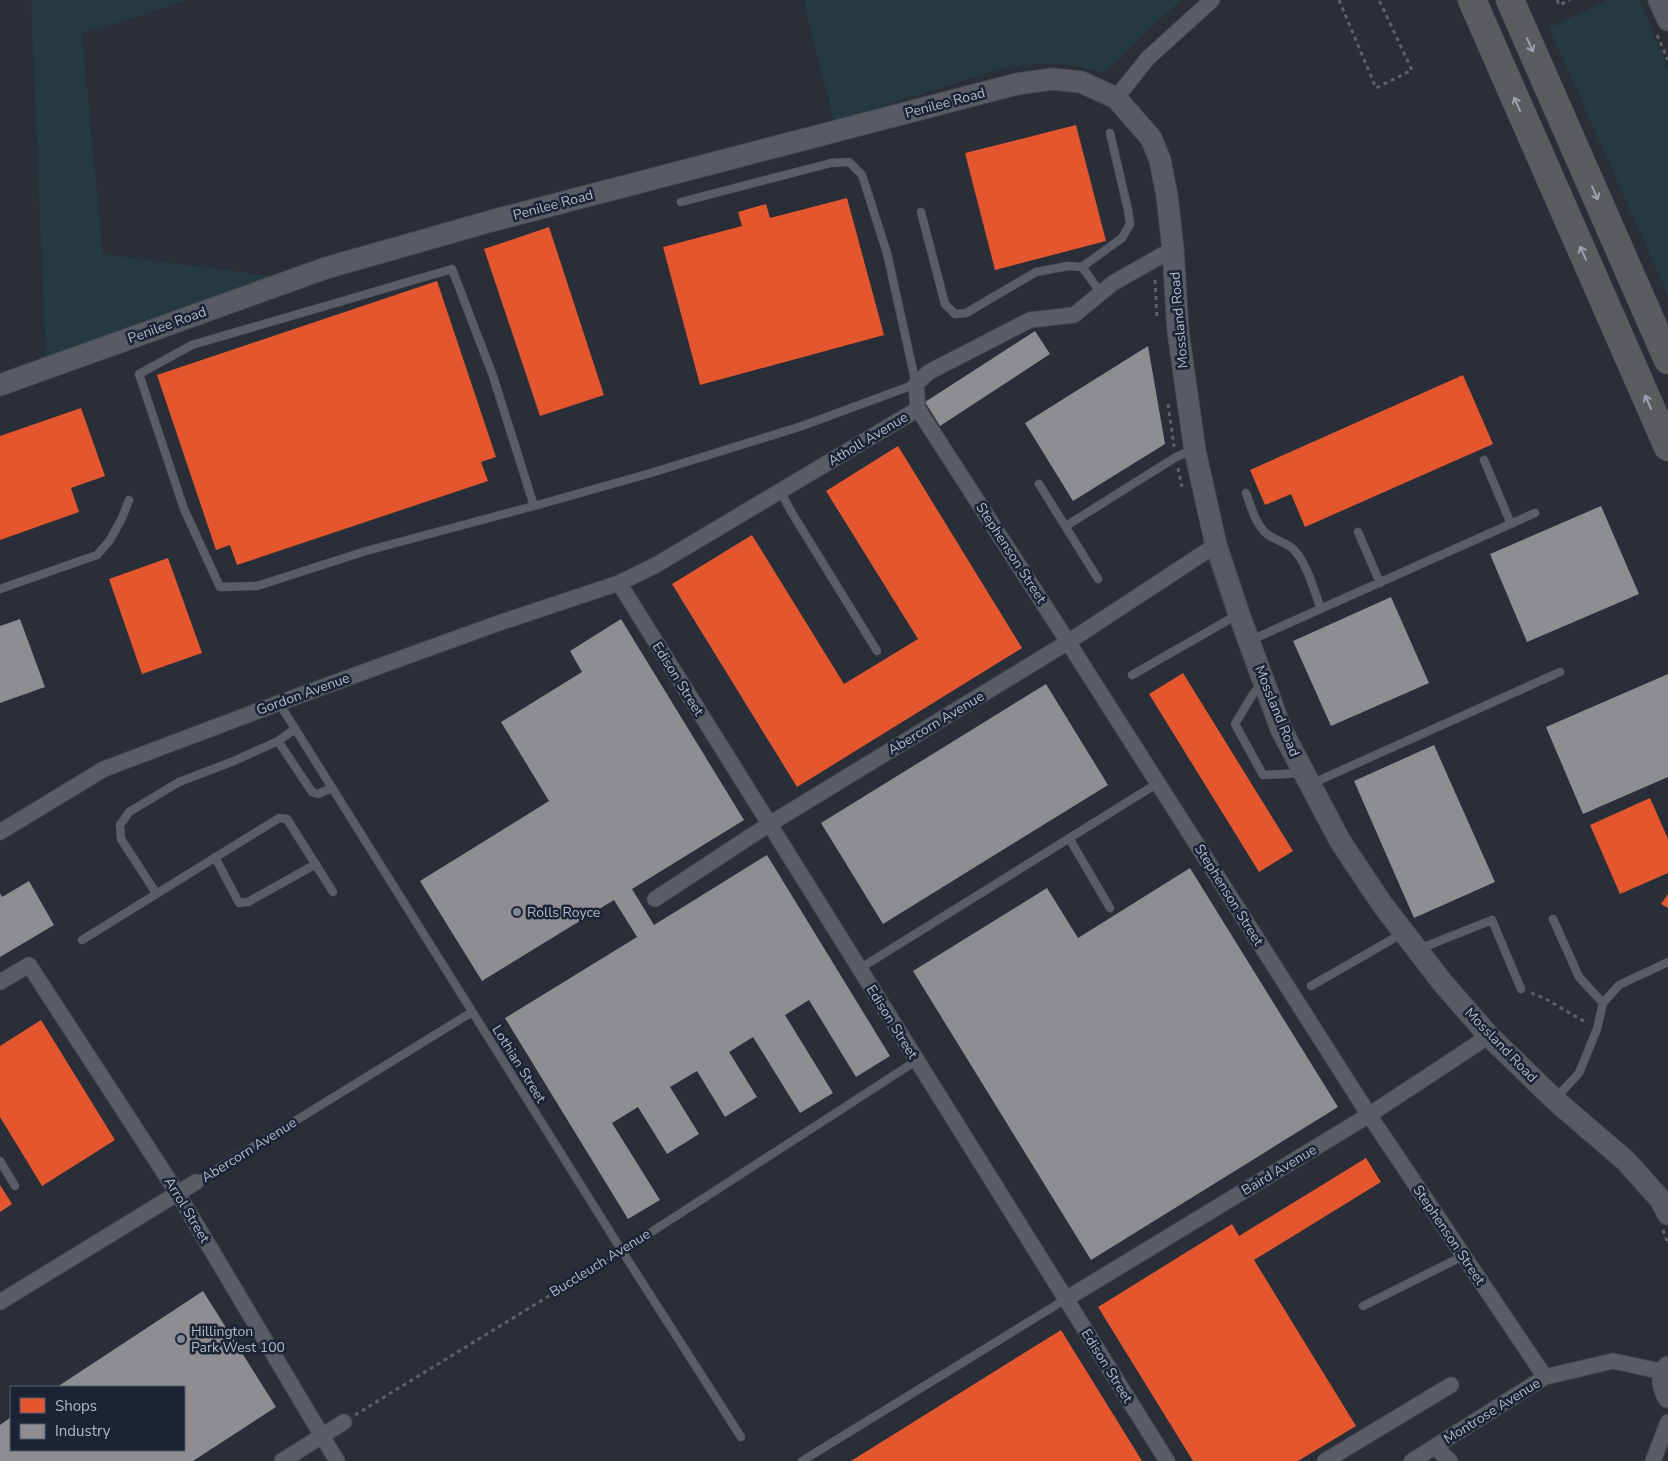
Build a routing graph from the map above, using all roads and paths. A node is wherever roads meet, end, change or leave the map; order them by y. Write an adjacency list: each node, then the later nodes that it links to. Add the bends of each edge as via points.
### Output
1 (1212, 0): 10 (street, via 1148,58)
2 (1339, 0): 3 (path, via 1376,88 1412,70)
3 (1379, 0)
4 (1472, 0): 24 (highway, one-way to 4)
5 (1510, 0): 19 (highway, one-way to 19)
6 (1557, 0): 7 (path, via 1559,5)
7 (1570, 0)
8 (1659, 0): 9 (street)
9 (1668, 20)
10 (1116, 98): 14 (street, Mossland Road, via 1150,138 1160,160); 21 (street, Penilee Road, via 1081,82 1052,79 1017,84 491,221 326,268)
11 (1110, 134): 16 (lane, via 1130,224 1122,238)
12 (681, 202): 20 (lane, via 831,163 849,162 862,175 887,253)
13 (922, 212): 16 (lane, via 945,304 955,314 966,313 1036,272 1068,266)
14 (1173, 249): 15 (street); 25 (street, Mossland Road)
15 (1154, 259): 17 (street, via 1113,282); 18 (path)
16 (1082, 267): 17 (lane)
17 (1101, 293): 20 (street, via 1074,315 1030,320 930,372)
18 (1158, 322)
19 (1668, 360)
20 (916, 384): 23 (street, Atholl Avenue); 32 (lane, via 802,426)
21 (0, 385)
22 (1167, 398): 25 (path, via 1171,434)
23 (918, 409): 28 (street, Atholl Avenue); 45 (street, Stephenson Street)
24 (1668, 446)
25 (1185, 453): 29 (path); 35 (lane); 37 (street, Mossland Road)
26 (1484, 460): 34 (lane)
27 (1039, 484): 35 (lane)
28 (780, 491): 39 (street, Atholl Avenue, via 656,565); 46 (lane)
29 (1184, 493)
30 (1246, 493): 42 (lane, via 1262,529 1294,550 1304,565)
31 (129, 500): 41 (lane, via 110,540 97,555)
32 (534, 506): 32 (lane, via 492,376 452,269 192,345 138,374 184,508 220,587 257,586 366,551)
33 (1535, 513): 34 (lane)
34 (1512, 524): 40 (lane)
35 (1066, 526): 38 (lane)
36 (1358, 532): 40 (lane)
37 (1216, 545): 43 (street, Mossland Road); 45 (street, Abercorn Avenue)
38 (1098, 579)
39 (619, 583): 50 (street, Gordon Avenue, via 498,623); 56 (street, Edison Street)
40 (1380, 583): 42 (lane)
41 (0, 589)
42 (1321, 609): 44 (lane)
43 (1239, 614): 44 (street, Mossland Road); 48 (lane)
44 (1249, 641): 49 (street, Mossland Road)
45 (1068, 642): 54 (street, Stephenson Street); 56 (street, Abercorn Avenue)
46 (877, 651)
47 (1560, 672): 53 (lane)
48 (1132, 675)
49 (1264, 681): 53 (street, Mossland Road, via 1281,729); 53 (lane, via 1235,724 1263,775)
50 (279, 703): 51 (lane, Lothian Street); 57 (street, Gordon Avenue, via 104,769)
51 (295, 729): 52 (lane); 55 (lane, Lothian Street)
52 (278, 741): 55 (lane, via 312,792 318,794); 62 (lane, via 179,782 129,812 120,825 121,839)
53 (1307, 779): 66 (street, Mossland Road, via 1340,841)
54 (1158, 783): 58 (lane); 80 (street, Stephenson Street)
55 (332, 788): 75 (lane, Lothian Street)
56 (768, 825): 63 (street, Abercorn Avenue); 70 (street, Edison Street)
57 (0, 832)
58 (1069, 838): 64 (lane); 70 (lane)
59 (215, 857): 60 (lane, via 279,818 288,819); 60 (lane, via 239,903 248,902); 62 (lane)
60 (316, 864): 61 (lane)
61 (333, 892)
62 (156, 893): 67 (lane)
63 (655, 899)
64 (1110, 908)
65 (1553, 919): 74 (lane, via 1579,977)
66 (1404, 932): 68 (street, Mossland Road); 72 (lane)
67 (82, 940)
68 (1417, 949): 73 (lane, via 1492,920); 77 (street, Mossland Road)
69 (1668, 962): 74 (lane, via 1619,985)
70 (858, 969): 78 (street, Edison Street)
71 (0, 982): 84 (street, Arrol Street, via 29,964)
72 (1312, 986)
73 (1521, 989): 76 (path, via 1544,998)
74 (1602, 1004): 76 (lane)
75 (472, 1012): 82 (lane, Abercorn Avenue); 87 (lane, Lothian Street)
76 (1597, 1029): 79 (lane, via 1579,1073)
77 (1489, 1036): 79 (street, Mossland Road); 80 (street, Baird Avenue)
78 (916, 1061): 87 (lane, Buccleuch Avenue); 89 (street, Edison Street)
79 (1555, 1100): 85 (street, Mossland Road, via 1626,1161 1660,1199)
80 (1369, 1115): 88 (street, Stephenson Street); 89 (street, Baird Avenue)
81 (0, 1161): 83 (lane)
82 (196, 1182): 84 (street, Abercorn Avenue)
83 (16, 1186)
84 (178, 1194): 90 (street, Abercorn Avenue); 98 (street, Arrol Street)
85 (1663, 1218): 86 (path)
86 (1668, 1244)
87 (622, 1251): 96 (path, Buccleuch Avenue); 99 (lane, Lothian Street)
88 (1463, 1256): 91 (lane); 93 (street, Stephenson Street)
89 (1066, 1299): 103 (lane); 104 (street, Edison Street)
90 (0, 1302)
91 (1363, 1306)
92 (1666, 1370): 93 (street, Montrose Avenue, via 1613,1361); 95 (street, via 1662,1385)
93 (1545, 1377): 100 (street, Montrose Avenue)
94 (1451, 1385): 105 (street)
95 (1668, 1397)
96 (344, 1422): 98 (street)
97 (1668, 1422): 108 (street)
98 (321, 1436): 101 (street); 102 (street, Arrol Street)
99 (741, 1437)
100 (1435, 1447): 106 (street, Montrose Avenue); 107 (street)
101 (282, 1461)
102 (337, 1461)
103 (802, 1461)
104 (1167, 1461)
105 (1325, 1461)
106 (1412, 1461)
107 (1450, 1461)
108 (1653, 1461)

